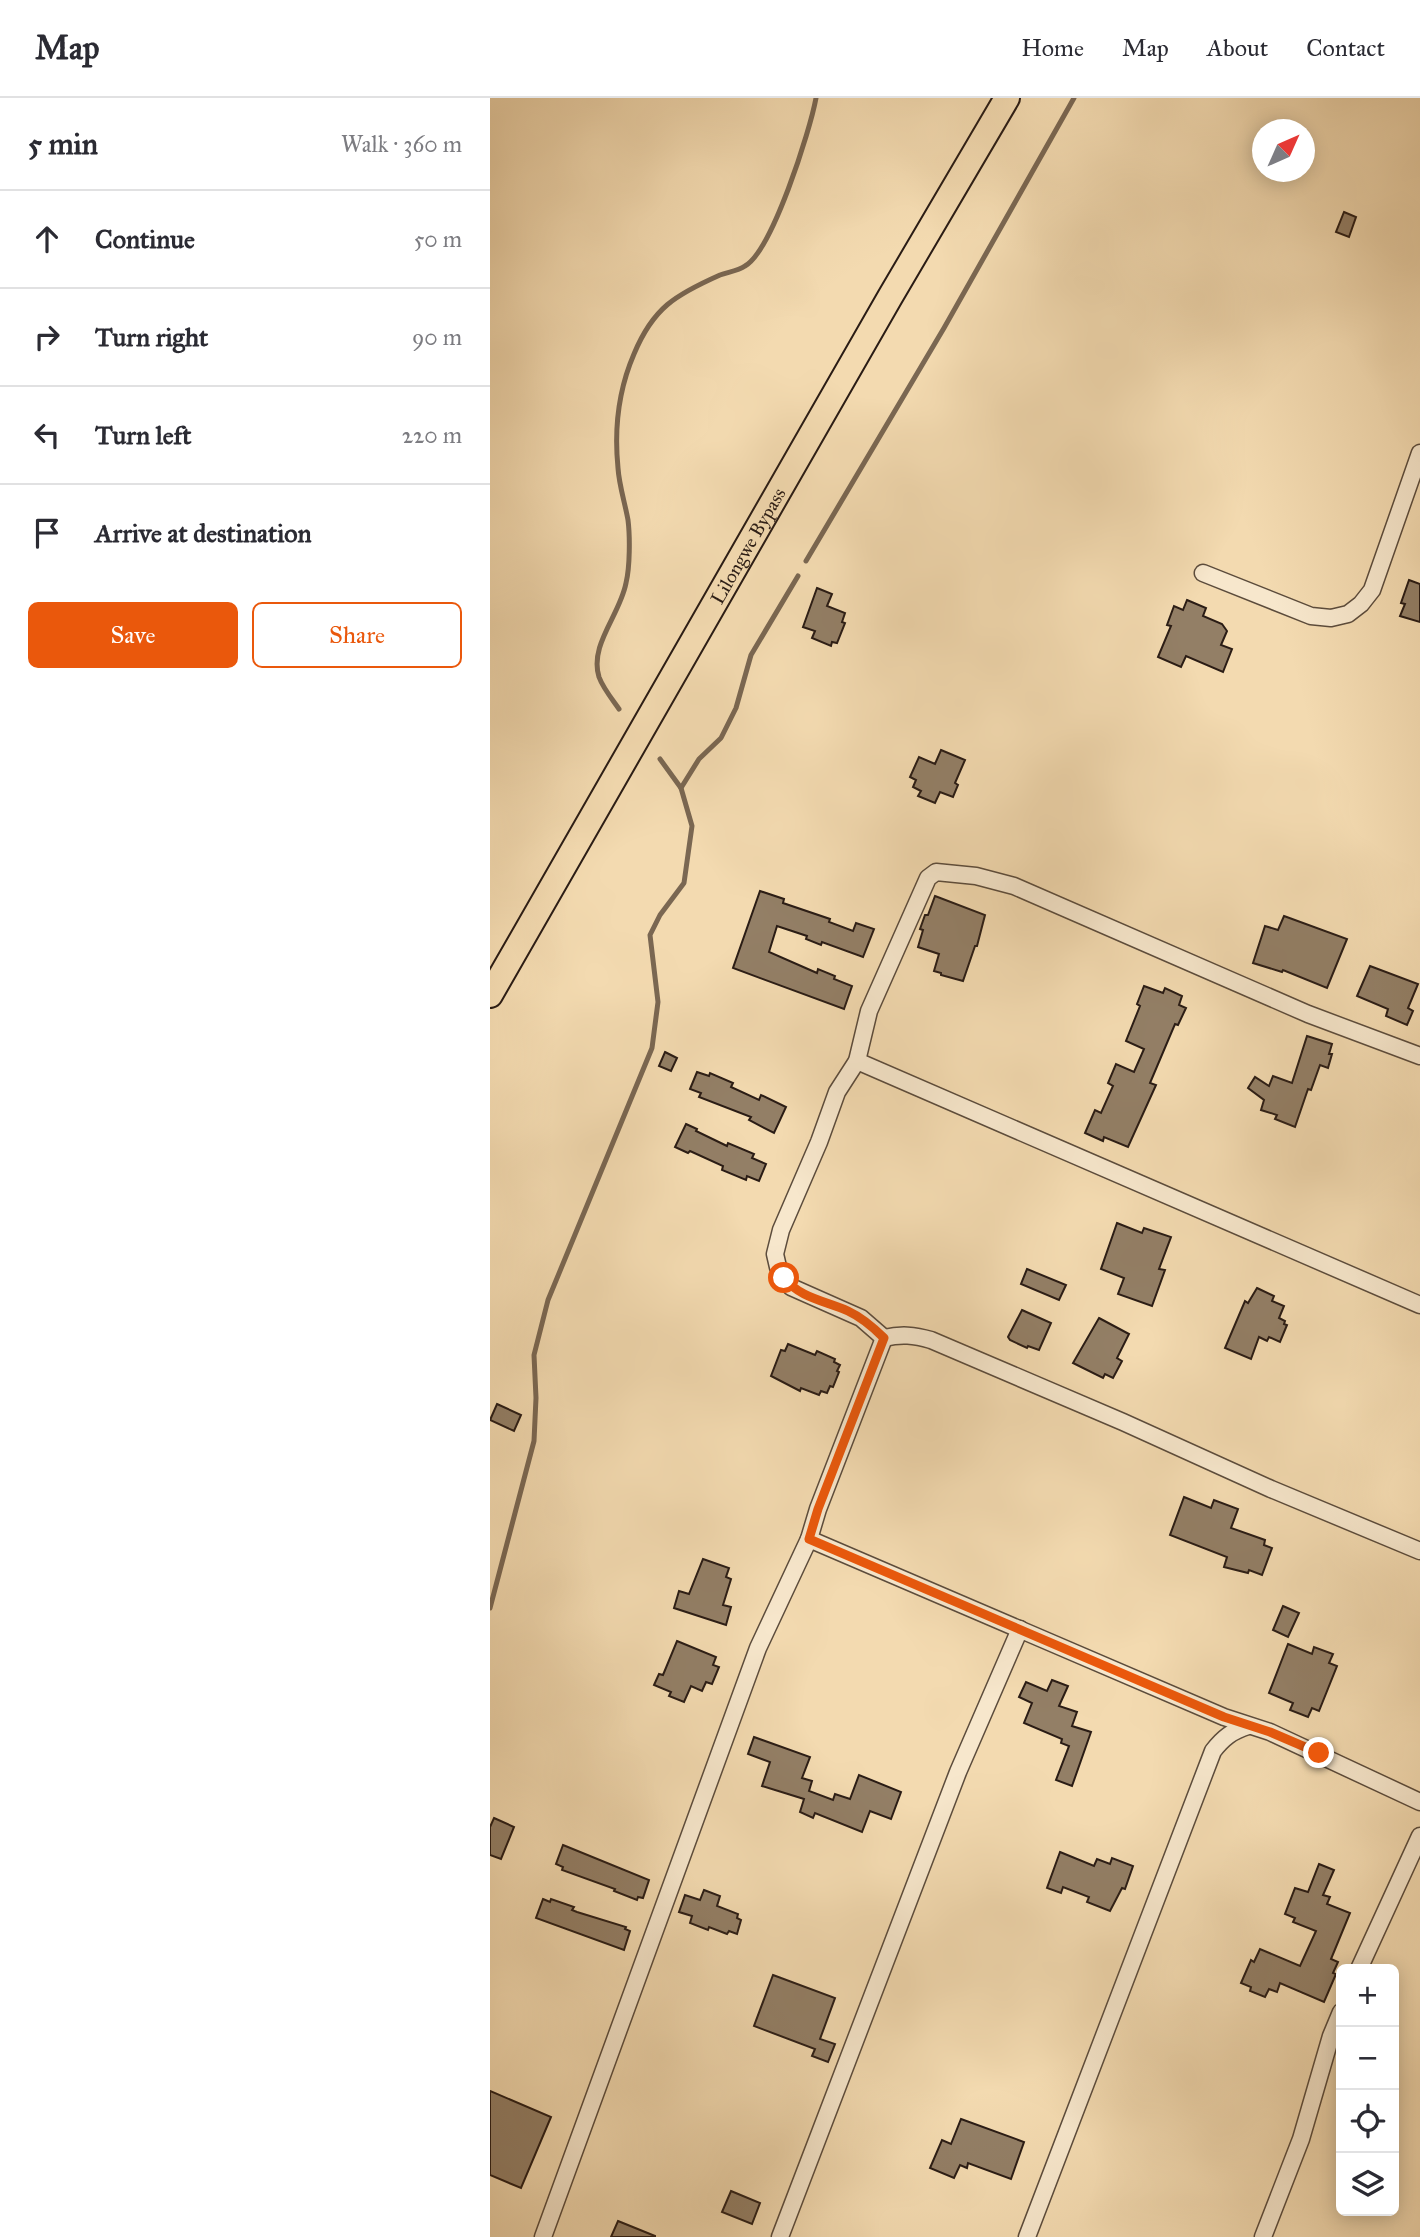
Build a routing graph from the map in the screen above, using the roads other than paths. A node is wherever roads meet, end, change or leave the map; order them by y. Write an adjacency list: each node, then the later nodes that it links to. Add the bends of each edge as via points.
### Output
1 (1007, 98): 4 (main road, Lilongwe Bypass)
2 (1420, 453): 3 (street, via 1372,590 1348,614 1311,616)
3 (1203, 573)
4 (490, 995)
5 (1420, 1056): 6 (street, via 1308,1014 1014,886 936,872 928,878 869,1012)
6 (857, 1061): 7 (street); 8 (street, via 837,1092 775,1254 791,1287 861,1318)
7 (1420, 1305)
8 (884, 1338): 9 (street); 10 (street, via 915,1335 931,1340)
9 (809, 1539): 11 (street); 17 (street, via 758,1648)
10 (1420, 1550)
11 (1020, 1629): 12 (street); 18 (street, via 958,1772)
12 (1248, 1726): 13 (street, via 1319,1753); 19 (street, via 1234,1730 1213,1751)
13 (1420, 1802)
14 (1420, 1836): 15 (street)
15 (1361, 1964)
16 (1336, 2024): 20 (street, via 1301,2139)
17 (543, 2237)
18 (780, 2237)
19 (1027, 2237)
20 (1263, 2237)

